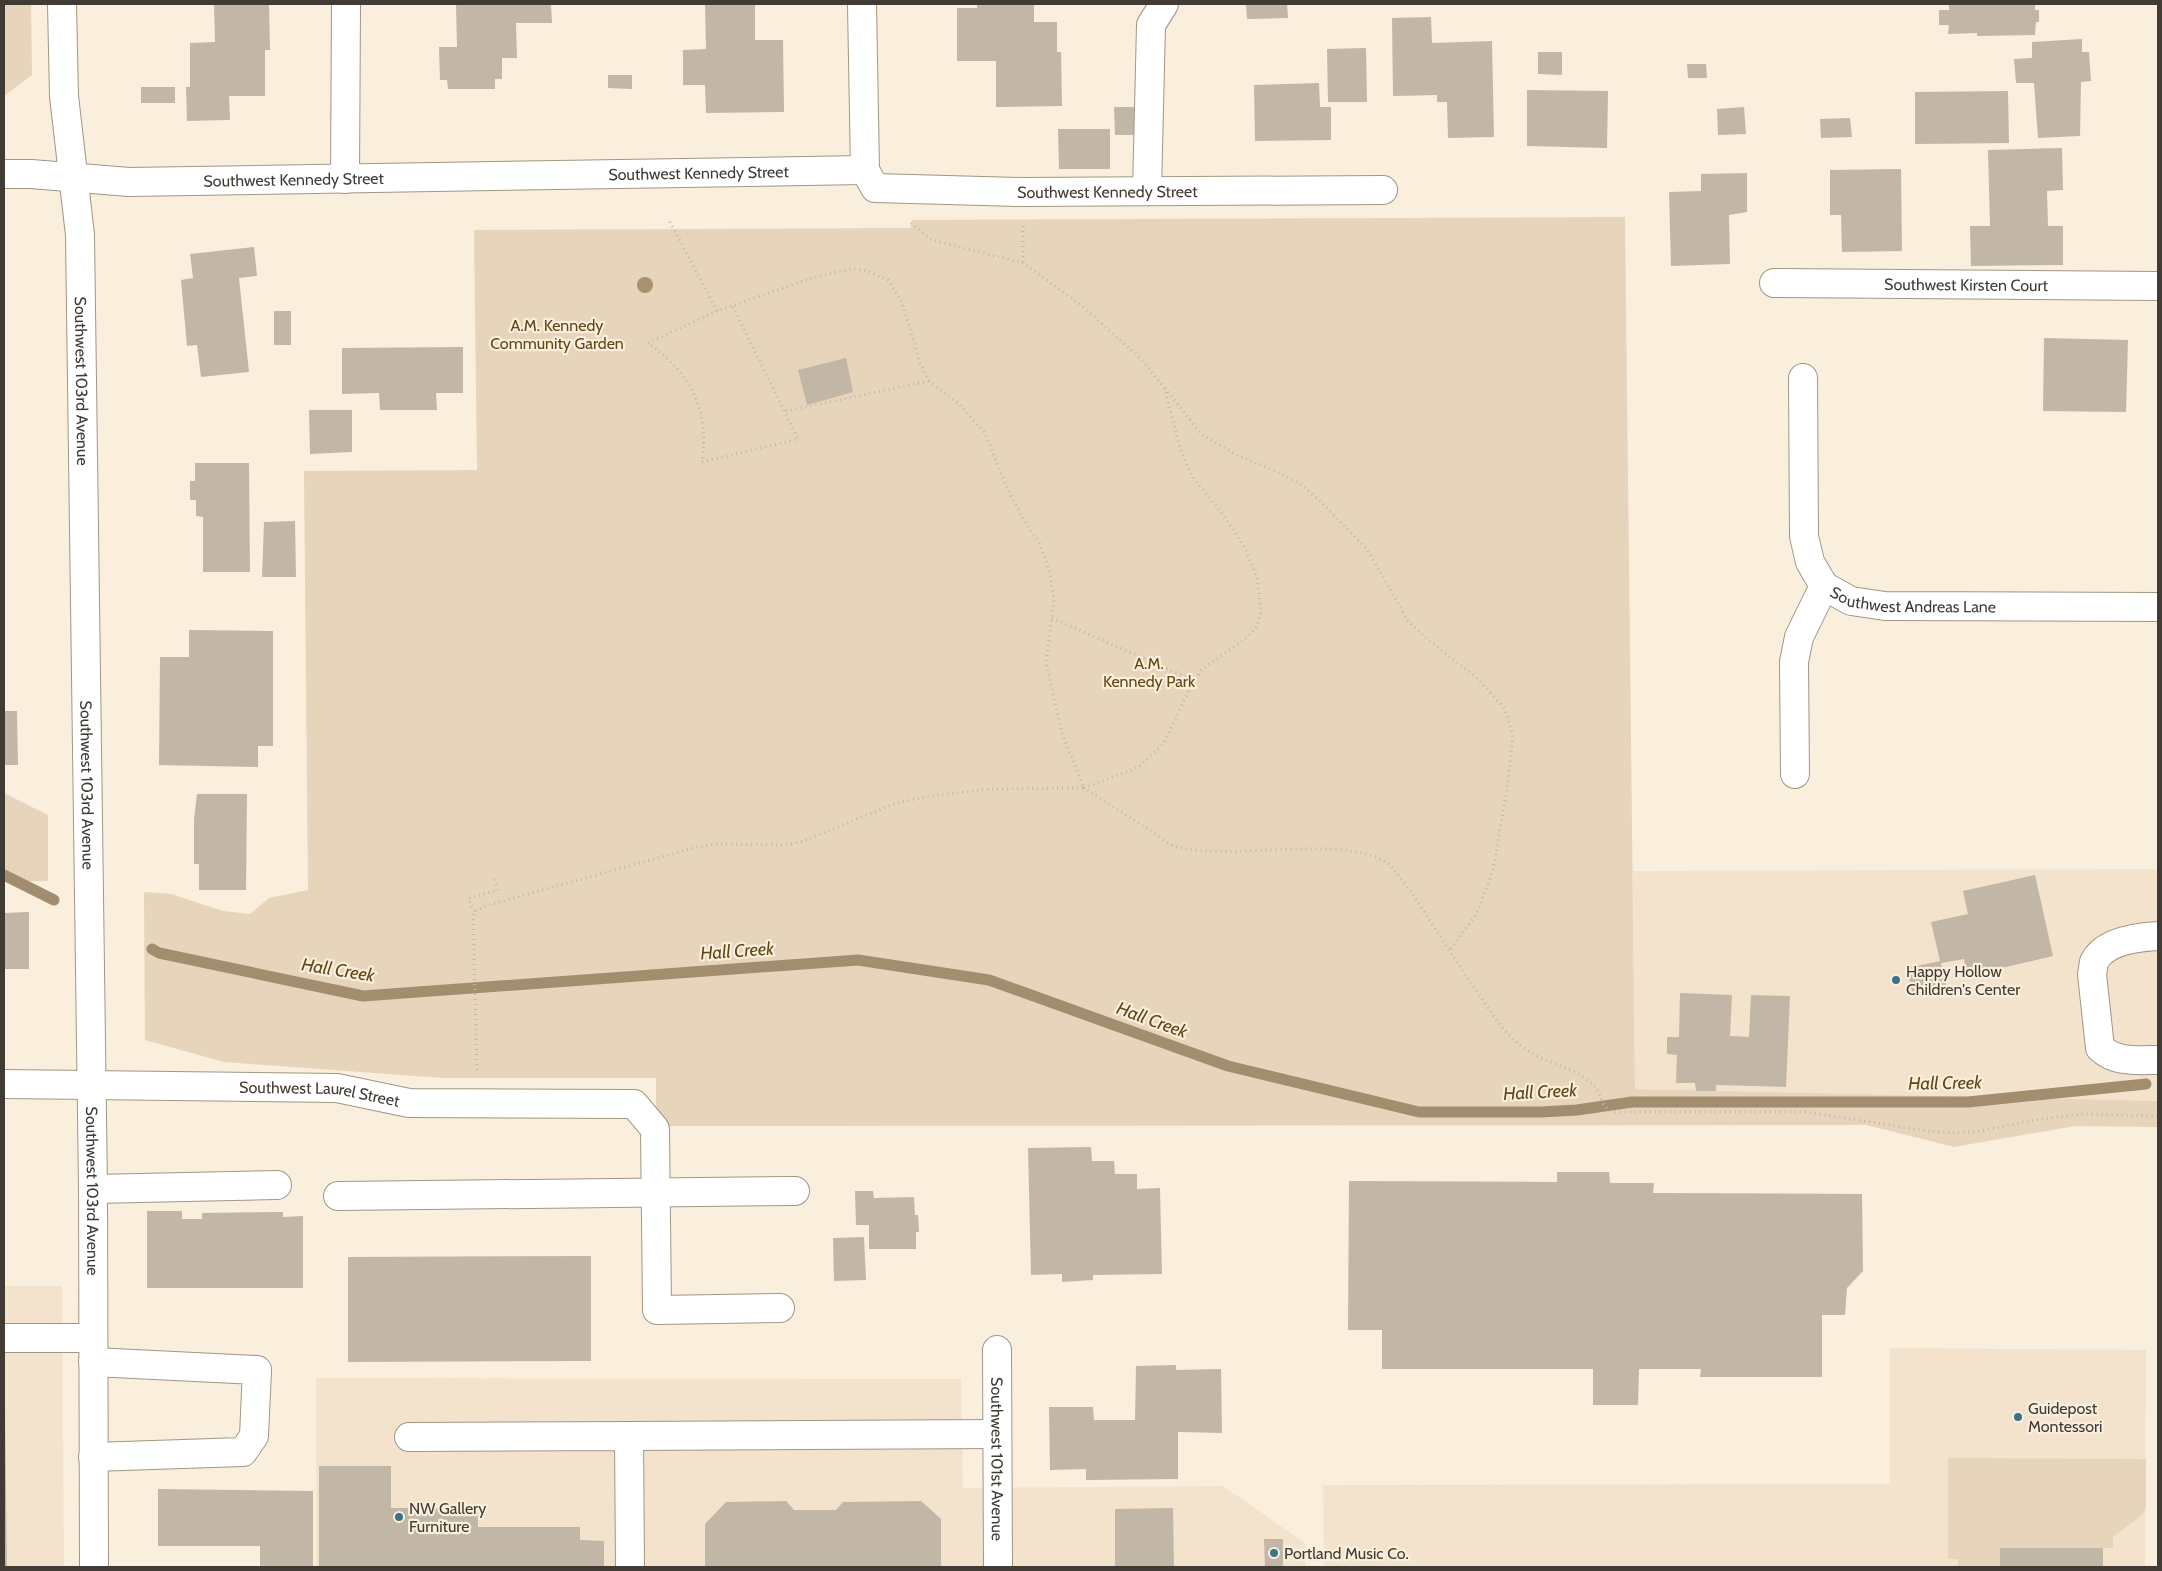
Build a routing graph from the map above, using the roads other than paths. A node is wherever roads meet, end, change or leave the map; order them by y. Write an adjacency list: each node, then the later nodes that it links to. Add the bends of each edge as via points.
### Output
1 (62, 4): 6 (street, Southwest 103rd Avenue, via 64,96)
2 (346, 4): 7 (street)
3 (862, 4): 8 (street)
4 (1164, 4): 10 (street, via 1151,25)
5 (4, 174): 6 (street, Southwest Kennedy Street)
6 (74, 179): 7 (street, Southwest Kennedy Street, via 129,182); 20 (street, Southwest 103rd Avenue, via 80,235)
7 (345, 179): 8 (street, Southwest Kennedy Street)
8 (870, 179): 10 (street, Southwest Kennedy Street, via 1022,192)
9 (1383, 190): 10 (street, Southwest Kennedy Street)
10 (1147, 191)
11 (1774, 283): 12 (street, Southwest Kirsten Court)
12 (2158, 286)
13 (1803, 378): 14 (street, Southwest Andreas Lane, via 1804,536 1810,562)
14 (1824, 586): 15 (street, Southwest Andreas Lane, via 1851,601 1885,606); 16 (street, via 1799,637 1794,662)
15 (2158, 607)
16 (1794, 774)
17 (2158, 936): 18 (street, via 2117,943 2103,951 2094,962 2092,974 2100,1048 2128,1061)
18 (2158, 1060)
19 (4, 1084): 20 (street, Southwest Laurel Street)
20 (92, 1084): 22 (street, Southwest 103rd Avenue); 24 (street, Southwest Laurel Street, via 337,1088 409,1103 634,1104 655,1129)
21 (278, 1185): 22 (street)
22 (93, 1189): 28 (street, Southwest 103rd Avenue)
23 (795, 1190): 24 (street)
24 (656, 1192): 25 (street); 26 (street, via 657,1310)
25 (338, 1196)
26 (780, 1308)
27 (4, 1338): 28 (street)
28 (93, 1350): 33 (street, Southwest 103rd Avenue); 33 (street, via 257,1370 254,1436 243,1452)
29 (997, 1350): 30 (street, Southwest 101st Avenue)
30 (997, 1434): 31 (street); 36 (street, Southwest 101st Avenue)
31 (629, 1436): 32 (street); 35 (street)
32 (409, 1437)
33 (93, 1457): 34 (street, Southwest 103rd Avenue)
34 (94, 1567)
35 (630, 1567)
36 (998, 1567)

